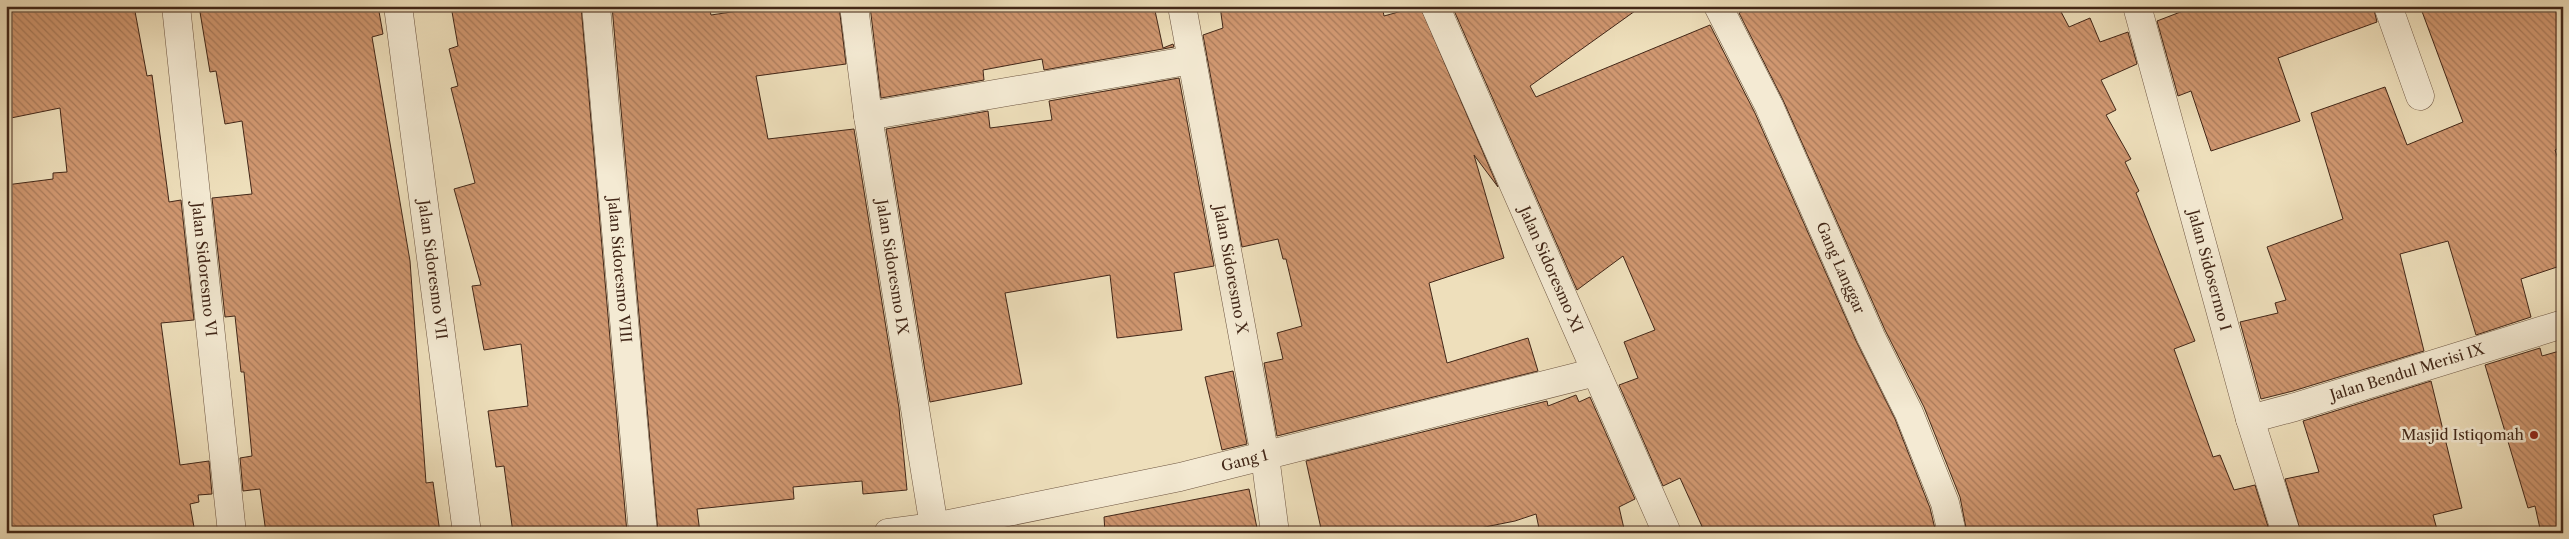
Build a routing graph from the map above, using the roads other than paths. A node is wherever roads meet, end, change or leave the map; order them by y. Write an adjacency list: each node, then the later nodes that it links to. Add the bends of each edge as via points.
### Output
1 (176, 6): 18 (street, Jalan Sidoresmo VI)
2 (398, 6): 19 (street, Jalan Sidoresmo VII)
3 (596, 6): 20 (street, Jalan Sidoresmo VIII)
4 (854, 6): 12 (street, Jalan Sidoresmo IX)
5 (1182, 6): 10 (street, Jalan Sidoresmo X)
6 (1436, 6): 14 (street, Jalan Sidoresmo XI)
7 (1718, 6): 24 (street, Gang Langgar, via 1769,106 1871,337 1909,413 1942,495)
8 (2137, 6): 15 (street, Jalan Sidosermo I)
9 (2388, 6): 11 (street)
10 (1192, 60): 12 (street); 16 (street, Jalan Sidoresmo X)
11 (2420, 96)
12 (868, 116): 17 (street, Jalan Sidoresmo IX)
13 (2563, 324): 15 (street, Jalan Bendul Merisi IX)
14 (1596, 372): 16 (street, Gang 1); 23 (street, Jalan Sidoresmo XI)
15 (2250, 419): 25 (street, Jalan Sidosermo I)
16 (1266, 456): 17 (street, Gang 1); 22 (street, Jalan Sidoresmo X)
17 (934, 530): 21 (street, Gang 1)
18 (232, 533)
19 (467, 533)
20 (643, 533)
21 (888, 533)
22 (1275, 533)
23 (1667, 533)
24 (1952, 533)
25 (2286, 533)

